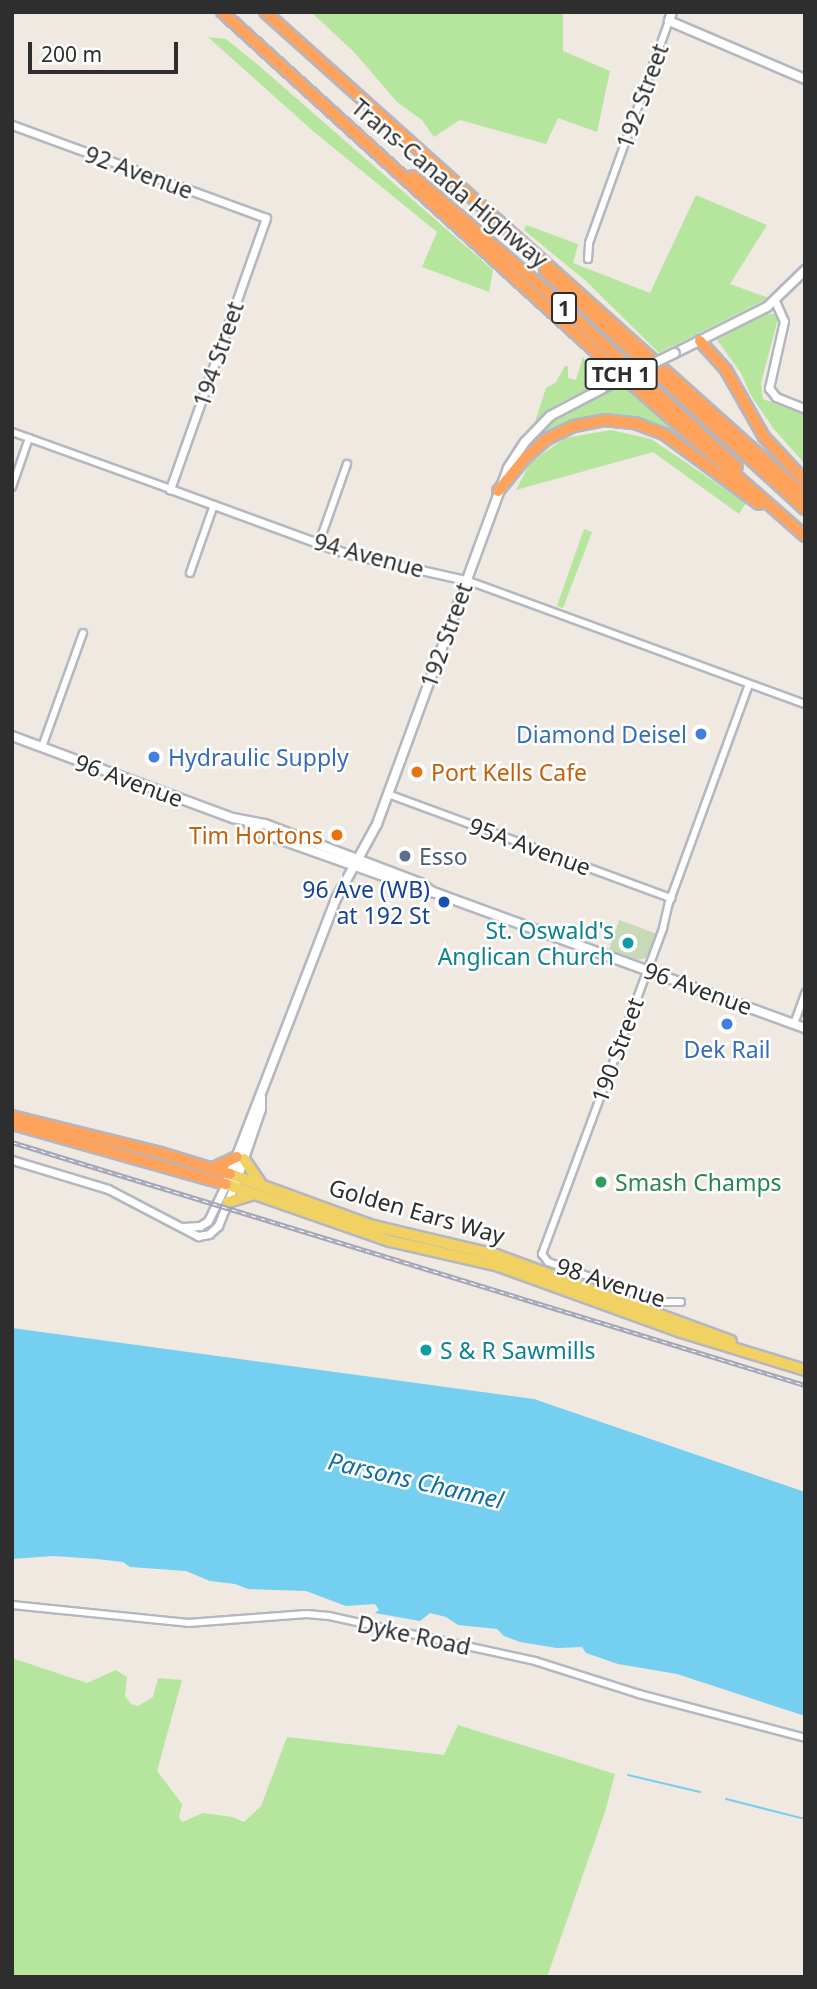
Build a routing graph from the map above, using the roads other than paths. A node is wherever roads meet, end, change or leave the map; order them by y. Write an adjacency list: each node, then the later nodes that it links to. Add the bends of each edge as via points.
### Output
1 (222, 12): 23 (highway, Trans-Canada Highway / TCH 1)
2 (265, 12): 6 (highway, Trans-Canada Highway / TCH 1)
3 (670, 17): 4 (main road); 8 (street, 192 Street, via 589,243)
4 (805, 79)
5 (12, 125): 7 (street, 92 Avenue)
6 (471, 198): 20 (highway, Trans-Canada Highway / TCH 1); 22 (highway, Trans-Canada Highway / 1)
7 (266, 218): 18 (street, 194 Street)
8 (588, 259)
9 (803, 272): 10 (main road, 192 Street)
10 (775, 301): 11 (main road, 192 Street); 12 (street, via 784,321 769,390)
11 (700, 341): 16 (highway, via 726,370 764,437); 19 (main road, 192 Street, bridge, via 574,402 537,428 516,454)
12 (805, 409)
13 (12, 432): 14 (street, 94 Avenue)
14 (29, 438): 17 (street); 18 (street, 94 Avenue)
15 (346, 464): 24 (street)
16 (805, 481)
17 (12, 486)
18 (170, 489): 21 (street, 94 Avenue)
19 (498, 491): 23 (highway, via 547,439 574,426 604,420 635,424 664,434); 26 (main road, 192 Street)
20 (805, 496)
21 (214, 505): 24 (street, 94 Avenue); 25 (street)
22 (805, 509)
23 (805, 537)
24 (318, 543): 26 (street, 94 Avenue, via 367,559)
25 (190, 573)
26 (466, 580): 28 (street, 94 Avenue); 32 (main road, 192 Street)
27 (83, 633): 31 (street)
28 (749, 684): 29 (street, 94 Avenue); 34 (street, 190 Street)
29 (805, 704)
30 (12, 736): 31 (main road, 96 Avenue)
31 (43, 747): 33 (main road, 96 Avenue, via 246,822 265,824)
32 (388, 794): 33 (main road, 192 Street); 34 (street, 95A Avenue)
33 (357, 863): 35 (main road, 96 Avenue); 41 (main road, 192 Street, via 335,899 255,1106)
34 (671, 898): 35 (street, 190 Street)
35 (647, 970): 37 (main road, 96 Avenue); 49 (street, 190 Street)
36 (805, 993): 37 (street)
37 (794, 1024): 38 (main road, 96 Avenue)
38 (805, 1027)
39 (12, 1116): 43 (highway, Golden Ears Way)
40 (12, 1124): 44 (highway, Golden Ears Way)
41 (241, 1158): 43 (highway); 44 (main road, 192 Street); 45 (main road)
42 (12, 1160): 48 (street, via 108,1189)
43 (213, 1168): 44 (highway, Golden Ears Way)
44 (232, 1180): 45 (main road, Golden Ears Way); 46 (main road, Golden Ears Way); 47 (street, 192 Street); 48 (street, 192 Street, via 208,1221)
45 (262, 1185): 51 (main road, Golden Ears Way, via 380,1228 496,1255)
46 (255, 1194): 47 (main road); 52 (main road, Golden Ears Way, via 390,1241 496,1265 681,1332)
47 (228, 1202): 48 (street, 192 Street, via 209,1234 192,1235)
48 (183, 1227)
49 (542, 1257): 50 (street, 98 Avenue, via 661,1302)
50 (681, 1302)
51 (805, 1364)
52 (805, 1370)
53 (12, 1605): 54 (street, Dyke Road, via 188,1623 329,1616 535,1661 639,1695)
54 (805, 1738)

